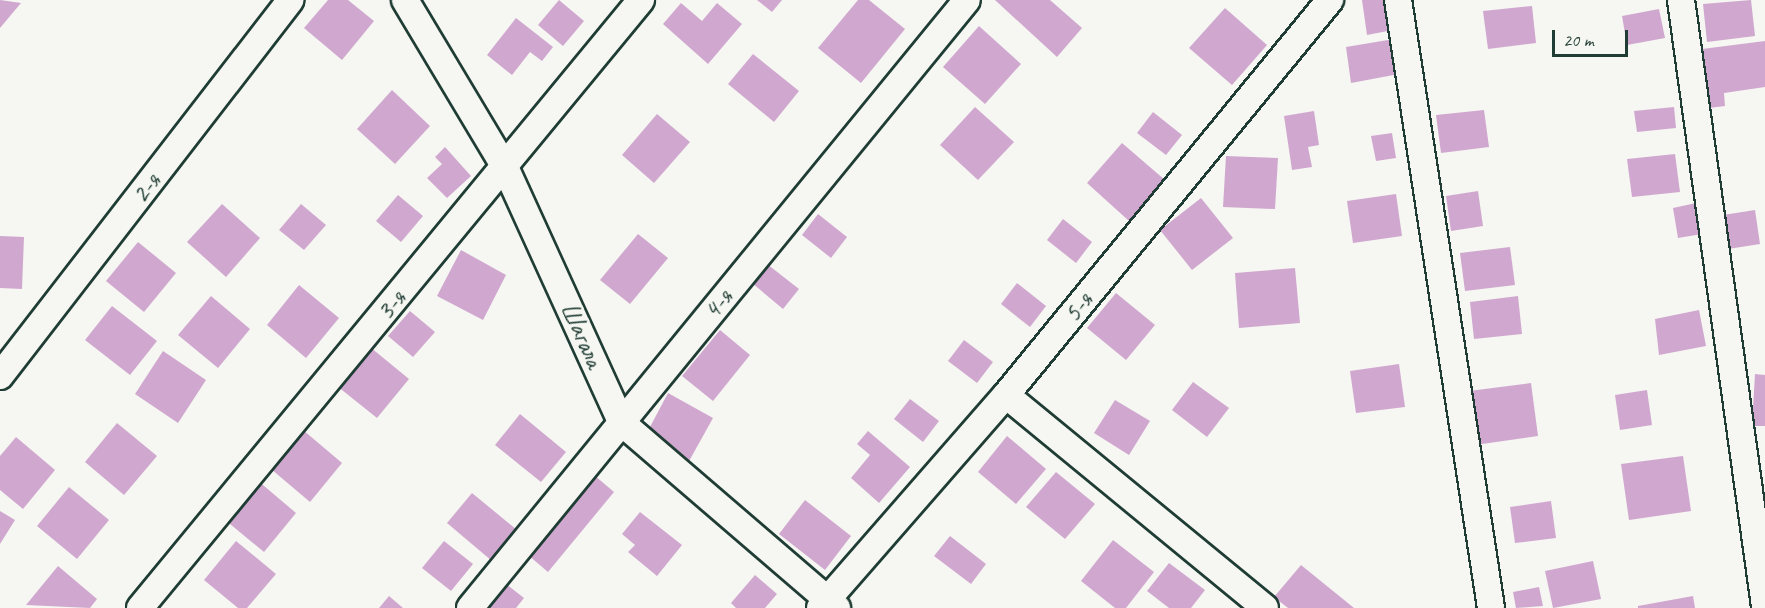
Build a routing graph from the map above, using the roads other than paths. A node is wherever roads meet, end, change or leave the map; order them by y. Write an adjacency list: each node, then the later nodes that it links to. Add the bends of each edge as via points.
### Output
1 (291, 0): 9 (street, 2-я)
2 (405, 0): 8 (street, Шагала)
3 (641, 0): 8 (street, 3-я)
4 (967, 0): 11 (street, 4-я)
5 (1330, 0): 10 (street, 5-я)
6 (1398, 0): 17 (street)
7 (1681, 0): 13 (street)
8 (505, 167): 11 (street, Шагала); 14 (street, 3-я)
9 (0, 376)
10 (1006, 395): 12 (street, 5-я); 16 (street)
11 (621, 422): 12 (street, Шагала); 15 (street, 4-я)
12 (828, 605)
13 (1765, 606)
14 (140, 608)
15 (470, 608)
16 (1265, 608)
17 (1491, 608)

